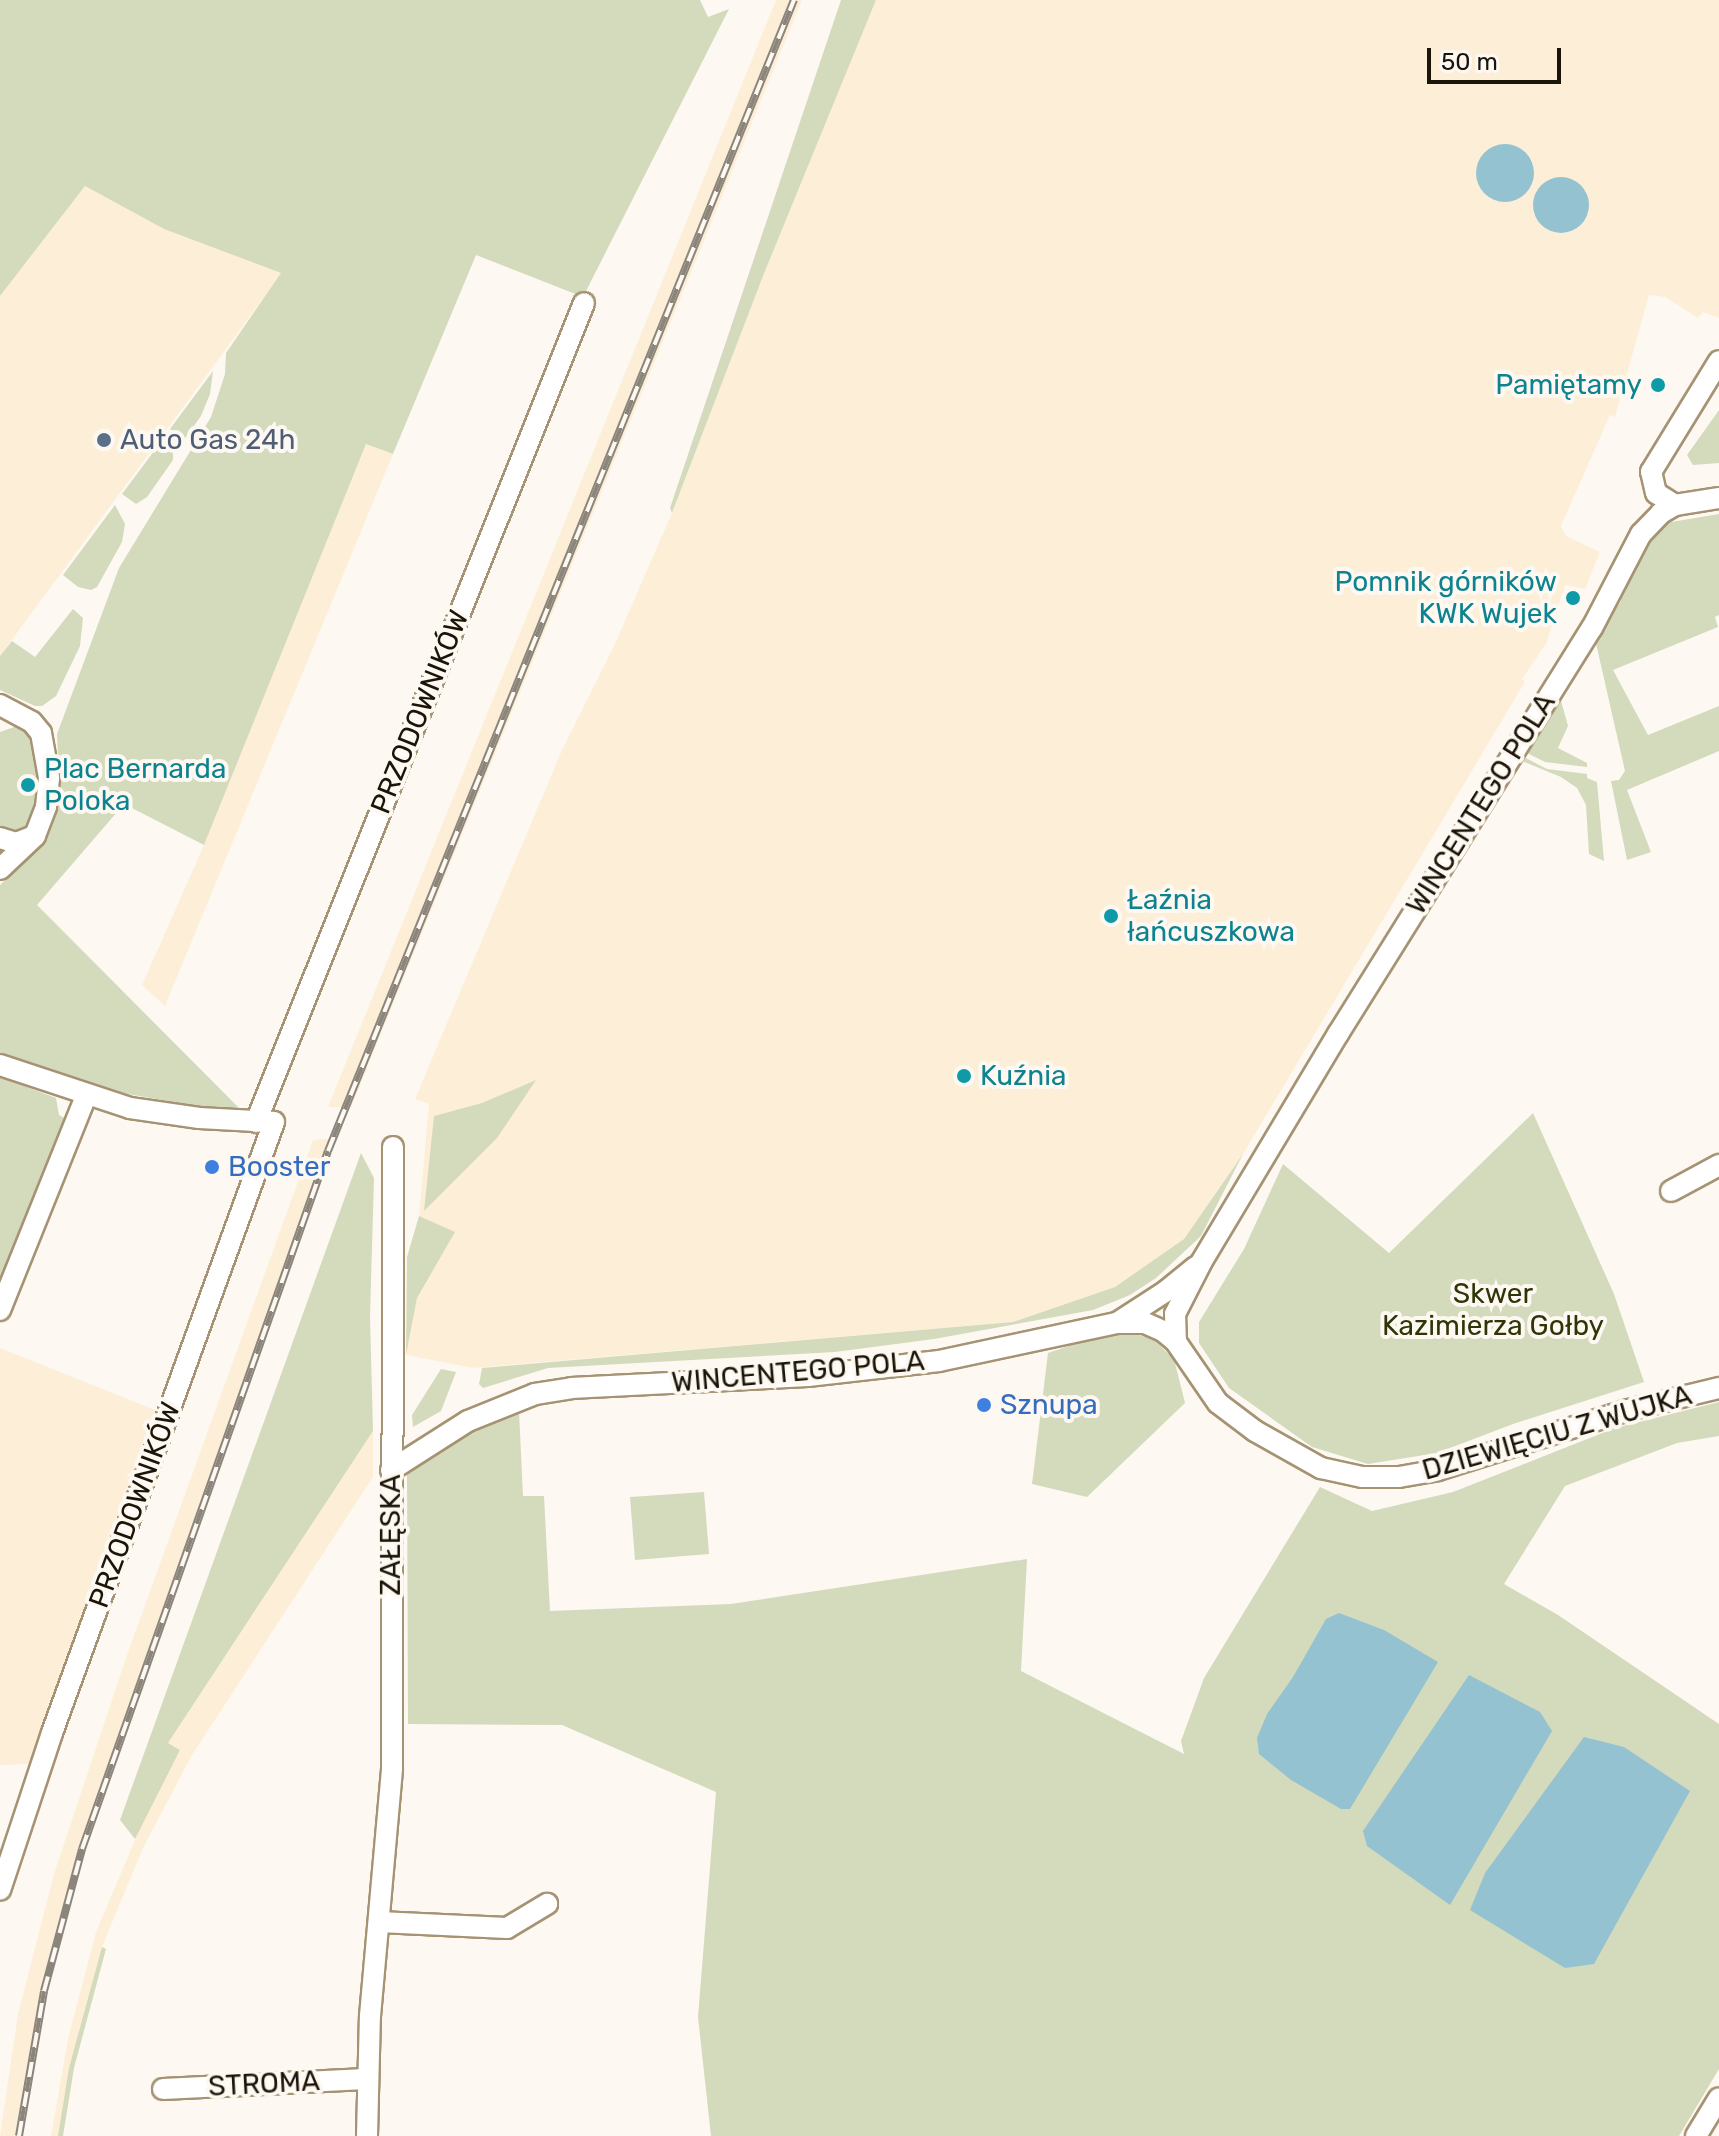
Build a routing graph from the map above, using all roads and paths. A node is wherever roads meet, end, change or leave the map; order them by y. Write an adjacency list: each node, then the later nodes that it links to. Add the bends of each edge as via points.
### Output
1 (584, 303): 13 (street, PRZODOWNIKÓW)
2 (1719, 361): 4 (street, via 1651,472 1656,493)
3 (1719, 498): 4 (street)
4 (1675, 505): 17 (street, WINCENTEGO POLA, via 1641,534 1592,628)
5 (0, 705): 6 (street)
6 (19, 716): 7 (street); 8 (street, via 32,722 46,749 46,807)
7 (0, 726)
8 (35, 836): 9 (street, via 16,843); 10 (street)
9 (0, 838)
10 (0, 869)
11 (0, 1065): 12 (street)
12 (86, 1096): 13 (street, via 130,1108); 18 (street)
13 (265, 1122): 23 (street, PRZODOWNIKÓW)
14 (393, 1147): 22 (street, ZAŁĘSKA)
15 (1719, 1165): 16 (street)
16 (1671, 1191)
17 (1202, 1261): 19 (street, WINCENTEGO POLA); 20 (street, WINCENTEGO POLA, via 1175,1314)
18 (0, 1310)
19 (1117, 1323): 20 (street, DZIEWIĘCIU Z WUJKA, via 1145,1323); 22 (street, WINCENTEGO POLA, via 884,1369 535,1394 468,1421)
20 (1176, 1342): 21 (street, DZIEWIĘCIU Z WUJKA, via 1228,1412 1302,1460 1362,1477 1438,1470 1628,1410)
21 (1719, 1388)
22 (391, 1470): 25 (street, ZAŁĘSKA, via 392,1768)
23 (0, 1890)
24 (547, 1904): 25 (street, via 507,1928)
25 (379, 1922): 26 (street, ZAŁĘSKA)
26 (366, 2079): 27 (street, STROMA); 29 (street, ZAŁĘSKA)
27 (163, 2089)
28 (1719, 2098): 30 (street)
29 (367, 2136)
30 (1696, 2136)

